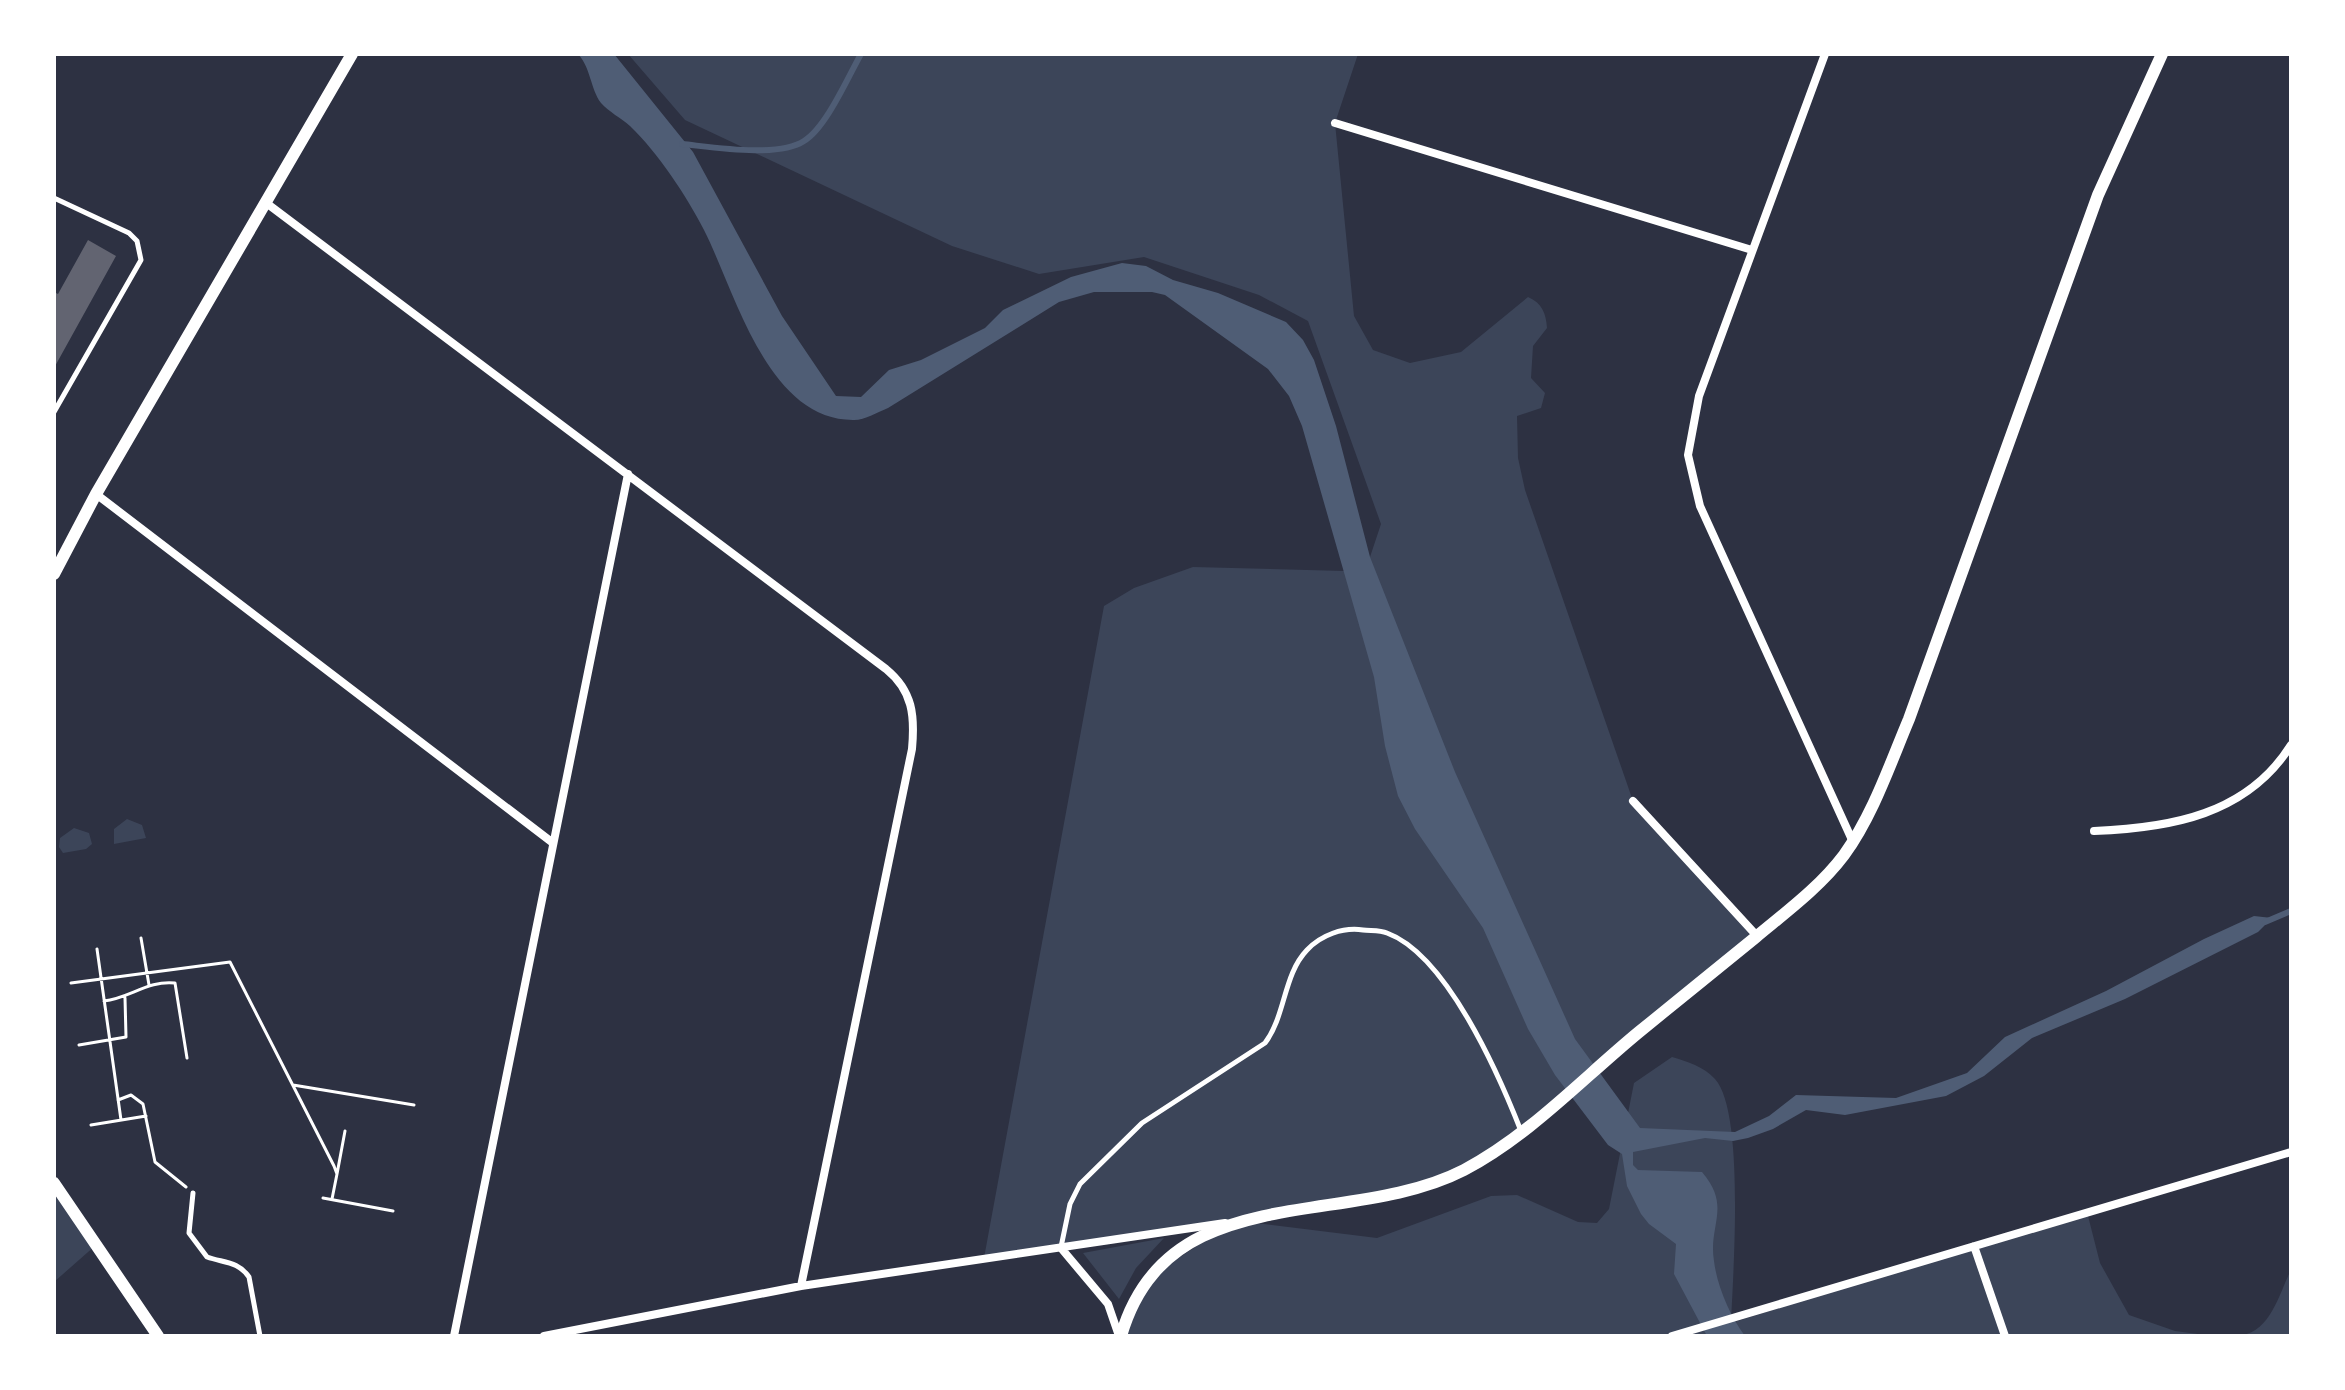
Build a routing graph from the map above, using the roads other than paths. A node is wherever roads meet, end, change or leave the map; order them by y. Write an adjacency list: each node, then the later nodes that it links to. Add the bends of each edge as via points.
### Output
1 (352, 54): 6 (street)
2 (1825, 54): 7 (street)
3 (2162, 54): 15 (street, via 2098,195 1909,719)
4 (1335, 123): 7 (street)
5 (54, 198): 8 (lane, via 129,233 137,241 141,260)
6 (265, 202): 9 (street); 10 (street)
7 (1752, 250): 15 (street, via 1690,428 1691,477 1740,598)
8 (54, 412)
9 (628, 474): 16 (street); 25 (street, via 886,669 912,701 912,749)
10 (96, 494): 11 (street); 16 (street)
11 (54, 574)
12 (2291, 745): 14 (street, via 2265,778 2217,809 2170,824)
13 (1633, 801): 17 (street)
14 (2094, 831)
15 (1853, 842): 17 (street, via 1829,872)
16 (553, 843): 28 (street)
17 (1757, 936): 18 (street)
18 (1521, 1131): 22 (street, via 1466,1169 1435,1183); 24 (lane, via 1501,1079 1452,992 1410,947 1386,932 1334,932 1299,962 1275,1030 1265,1043 1142,1123 1080,1184)
19 (2291, 1152): 23 (street)
20 (54, 1183): 26 (street)
21 (193, 1193): 27 (lane, via 189,1233 207,1257 237,1263 249,1277)
22 (1236, 1221): 24 (street); 30 (street, via 1168,1257 1141,1289)
23 (1974, 1246): 31 (street); 32 (street)
24 (1061, 1248): 25 (street); 30 (street, via 1108,1304)
25 (801, 1286): 29 (street)
26 (158, 1336)
27 (260, 1336)
28 (454, 1336)
29 (544, 1336)
30 (1120, 1336)
31 (1672, 1336)
32 (2005, 1336)

